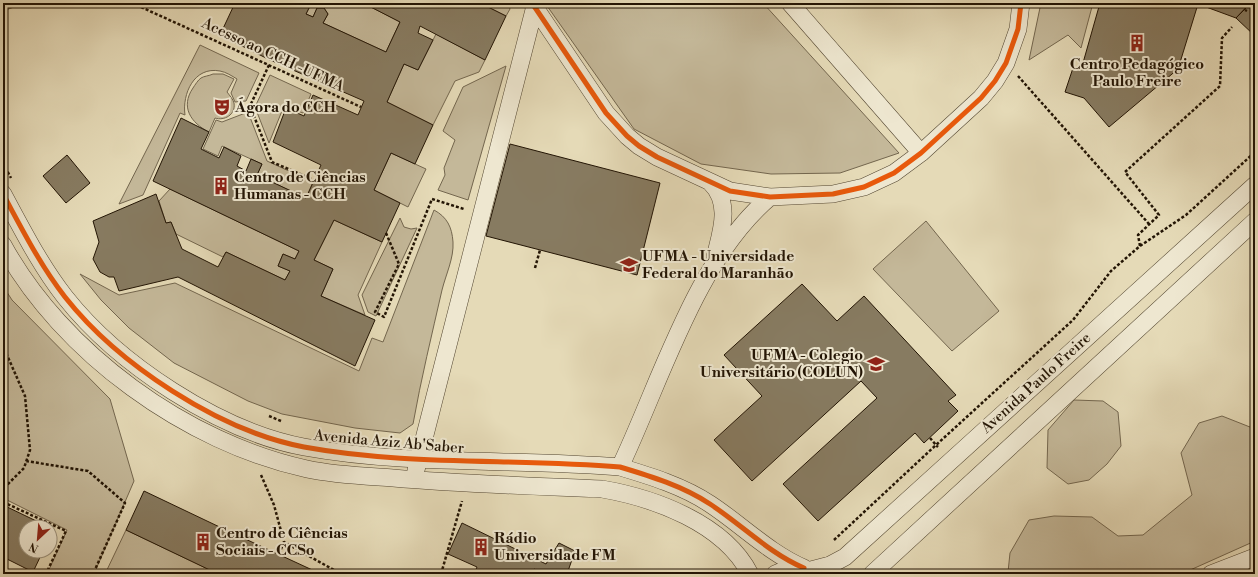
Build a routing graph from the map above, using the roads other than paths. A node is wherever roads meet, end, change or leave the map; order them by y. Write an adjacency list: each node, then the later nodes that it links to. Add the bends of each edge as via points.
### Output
1 (790, 3): 4 (street)
2 (1021, 3): 4 (street, via 1018,29 1006,63 995,81 981,98)
3 (533, 5): 5 (street, via 606,113 627,136 657,157); 12 (street)
4 (921, 153): 8 (street, via 894,173 864,187 833,194)
5 (710, 182): 8 (street, via 730,190); 11 (street, via 719,194 723,211)
6 (1255, 184): 16 (street, Avenida Paulo Freire, via 845,557)
7 (8, 188): 12 (street, Avenida Aziz Ab'Saber, via 37,256 64,296 100,336 173,391 212,413 271,439 344,453)
8 (770, 197): 11 (street, via 750,217)
9 (1255, 221): 19 (street, Avenida Paulo Freire)
10 (3, 245): 14 (street, via 44,305 68,332 124,381 182,420 276,461 342,474)
11 (714, 263): 13 (street, via 683,325)
12 (419, 459): 13 (street, Avenida Aziz Ab'Saber); 14 (street)
13 (620, 467): 16 (street, Avenida Aziz Ab'Saber, via 650,476 709,503 776,554)
14 (414, 480): 17 (street, via 602,489 630,494 684,515 706,527 738,555)
15 (1255, 557): 20 (street)
16 (812, 570): 18 (street, Avenida Paulo Freire, via 789,568)
17 (750, 574)
18 (775, 574)
19 (872, 574)
20 (1211, 574)

